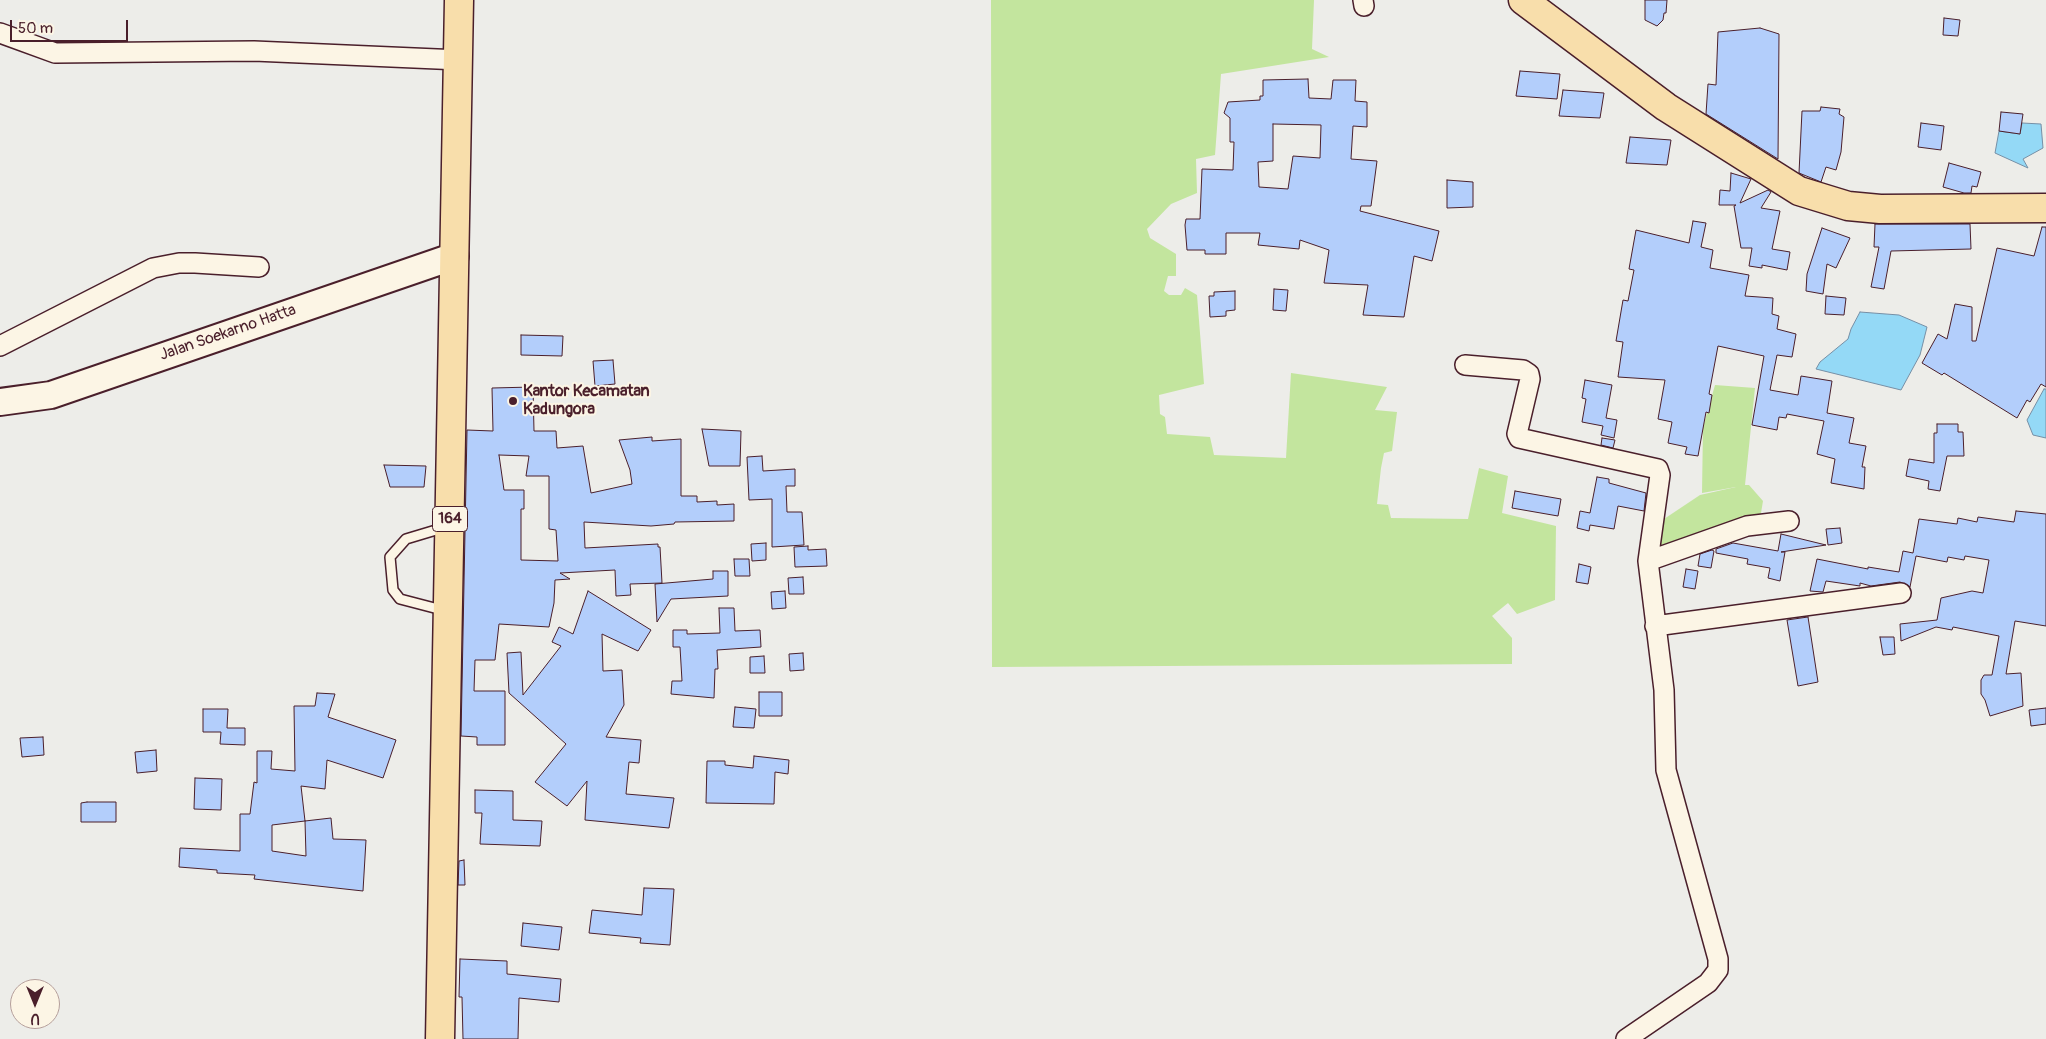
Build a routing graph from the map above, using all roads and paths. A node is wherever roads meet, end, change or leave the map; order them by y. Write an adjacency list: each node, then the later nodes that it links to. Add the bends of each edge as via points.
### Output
1 (460, 0): 4 (main road, 164)
2 (1523, 0): 5 (main road, via 1666,107 1799,191 1848,206 1880,209)
3 (0, 33): 4 (street, via 55,53 254,51)
4 (460, 60): 6 (main road, 164)
5 (2046, 208)
6 (455, 256): 10 (street, Jalan Soekarno Hatta, via 51,394); 12 (main road, 164)
7 (259, 267): 8 (street, via 179,263 153,268)
8 (0, 346)
9 (1465, 364): 13 (street, via 1523,370 1528,374 1530,379 1517,434 1519,438 1658,469 1660,475)
10 (0, 402)
11 (1789, 521): 13 (street, via 1747,526)
12 (450, 526): 15 (main road, 164); 15 (lane, via 406,539 390,557 393,590 400,599)
13 (1648, 561): 16 (street)
14 (1901, 593): 16 (street)
15 (449, 611): 17 (main road, 164)
16 (1655, 626): 18 (street, via 1664,690 1666,770 1718,958 1718,970 1708,983)
17 (440, 1039)
18 (1626, 1039)

